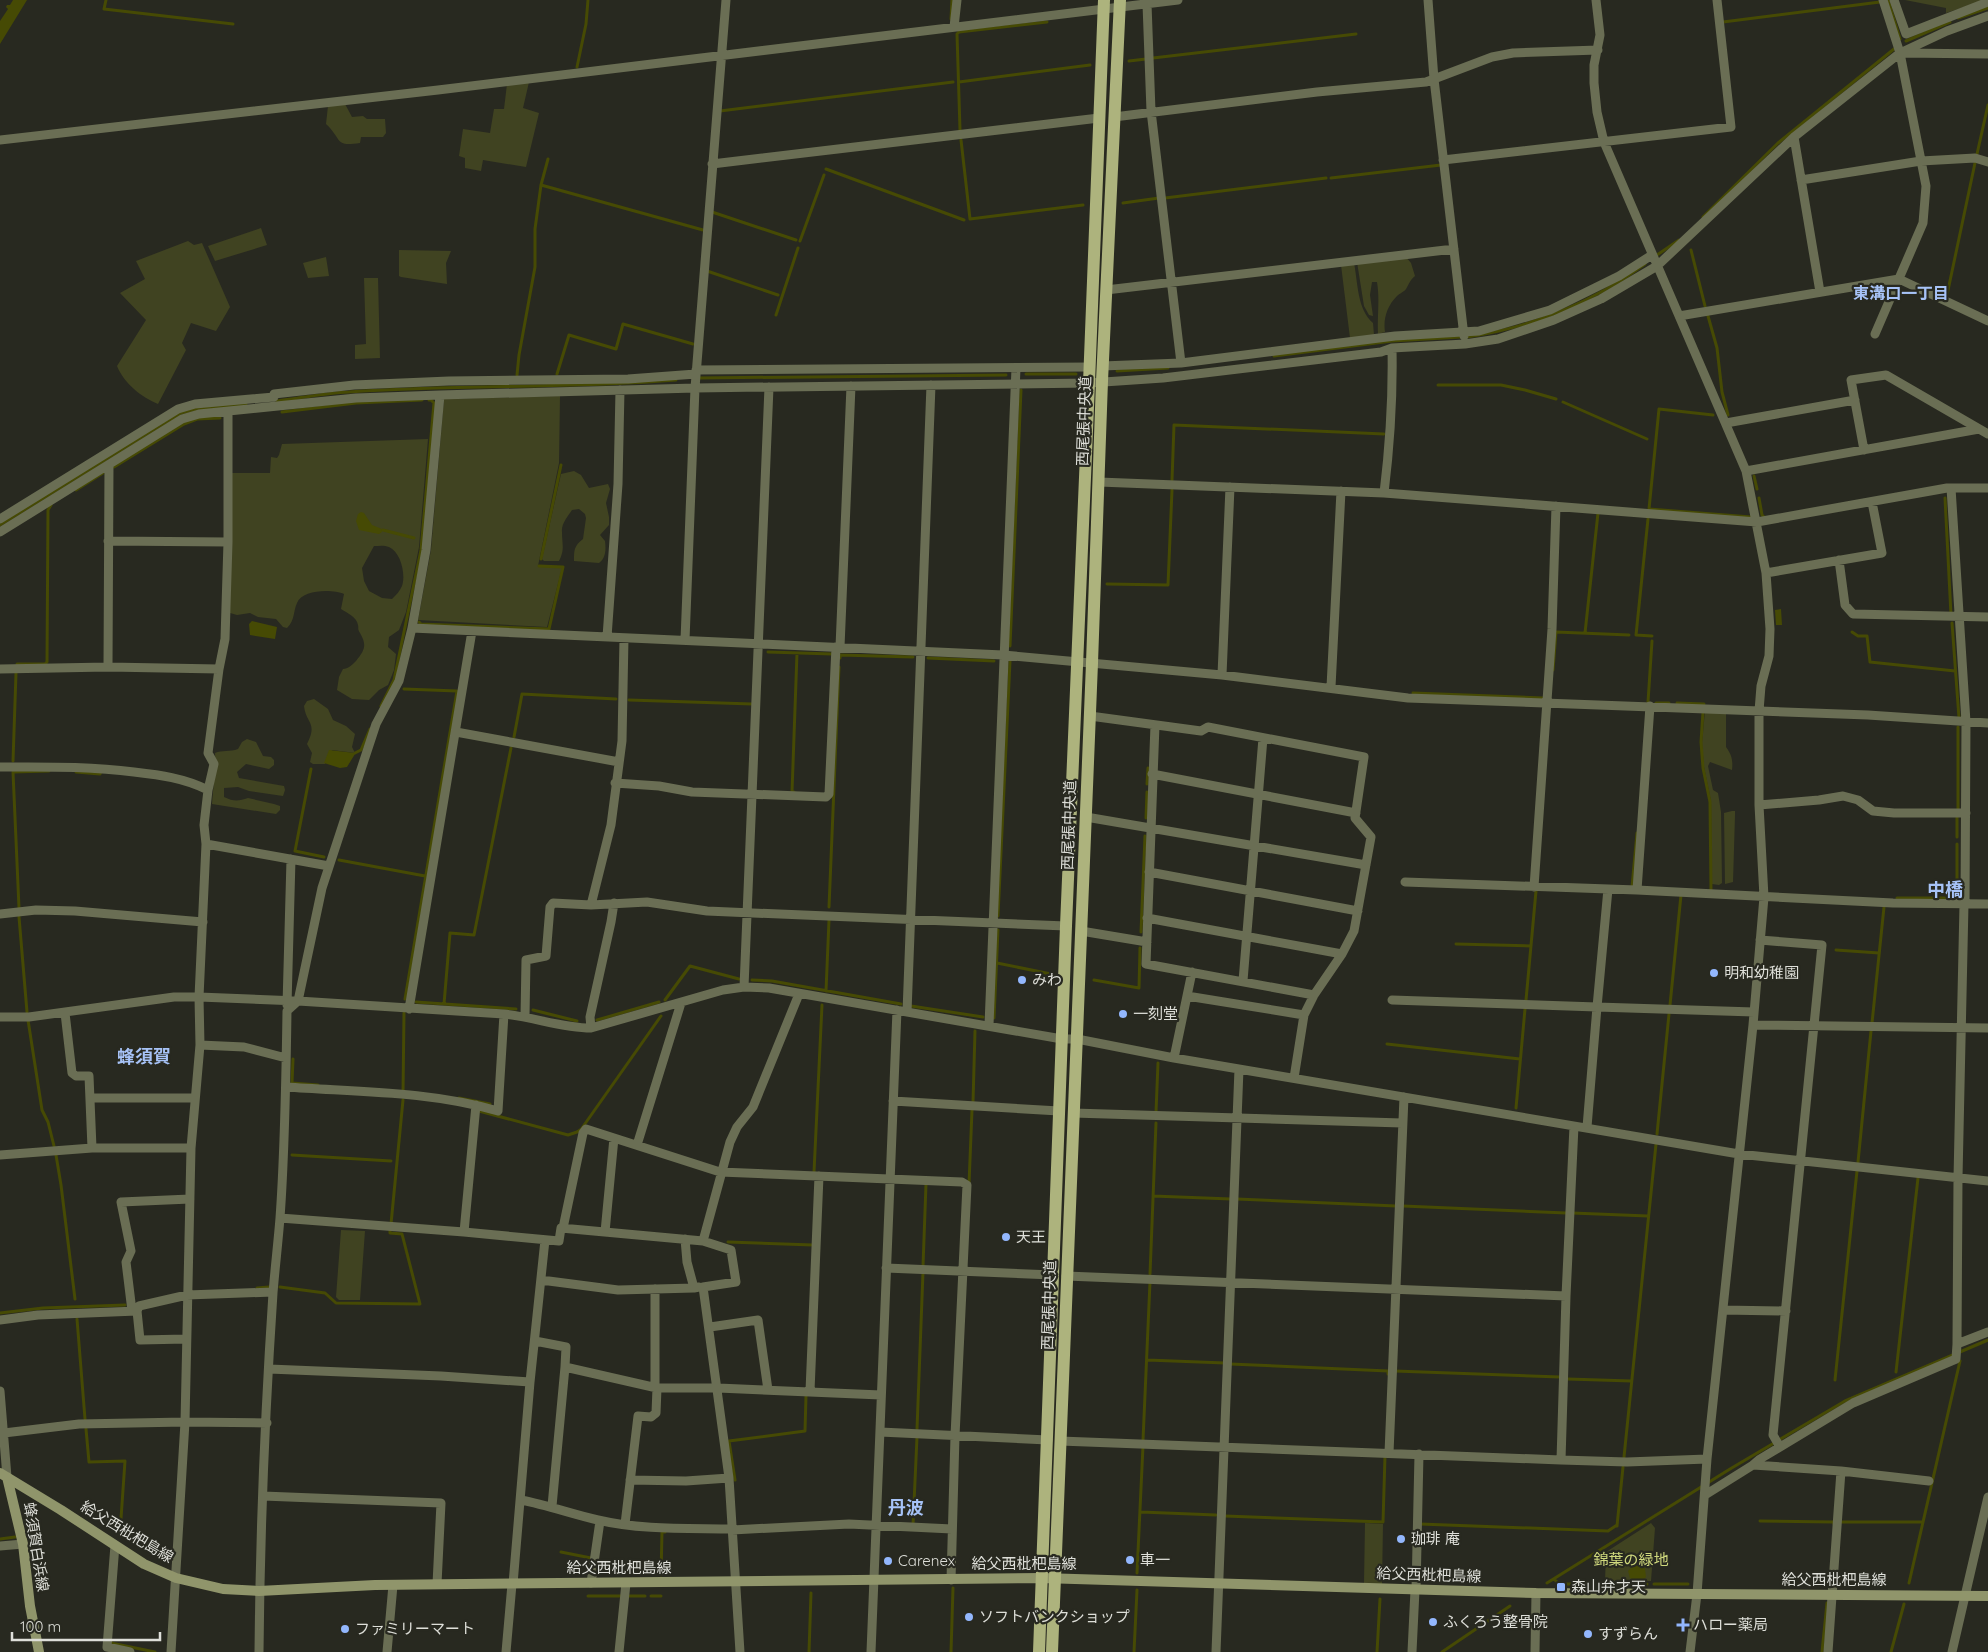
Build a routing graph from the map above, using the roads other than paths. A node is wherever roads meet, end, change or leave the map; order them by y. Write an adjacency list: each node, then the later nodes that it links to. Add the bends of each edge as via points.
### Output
1 (726, 0): 18 (street)
2 (956, 0): 14 (street)
3 (1178, 0): 9 (street)
4 (1428, 0): 19 (street)
5 (1596, 0): 15 (street, via 1600,35)
6 (1717, 0): 25 (street, via 1731,127)
7 (1882, 0): 16 (street)
8 (1894, 0): 10 (street, via 1906,34)
9 (1149, 2): 11 (street); 20 (street)
10 (1988, 2)
11 (1120, 4): 12 (street); 21 (main road, 西尾張中央道)
12 (1103, 5): 14 (street); 22 (main road, 西尾張中央道)
13 (1988, 16): 16 (street)
14 (954, 27): 18 (street)
15 (1598, 50): 19 (street, via 1513,53 1492,57); 25 (street, via 1594,83)
16 (1900, 53): 17 (street); 23 (street); 27 (street)
17 (1988, 54)
18 (721, 56): 24 (street); 29 (street)
19 (1434, 79): 20 (street); 26 (street)
20 (1151, 111): 21 (street); 35 (street)
21 (1114, 117): 36 (main road, 西尾張中央道)
22 (1099, 118): 29 (street); 45 (main road, 西尾張中央道)
23 (1794, 137): 30 (street); 33 (street)
24 (0, 140)
25 (1604, 142): 26 (street); 32 (street)
26 (1444, 160): 31 (street)
27 (1921, 161): 28 (street, via 1976,158); 30 (street); 34 (street, via 1926,186 1923,223)
28 (1988, 162)
29 (712, 164): 47 (street)
30 (1801, 180): 37 (street)
31 (1454, 249): 35 (street); 40 (street)
32 (1652, 255): 33 (street); 40 (street, via 1603,286 1550,310 1479,331)
33 (1657, 266): 38 (street); 42 (street, via 1601,299 1554,320 1498,339)
34 (1899, 279): 37 (street); 39 (street); 41 (street)
35 (1172, 282): 36 (street); 44 (street)
36 (1106, 290): 45 (main road, 西尾張中央道)
37 (1820, 292): 38 (street)
38 (1680, 316): 60 (street)
39 (1987, 317)
40 (1464, 332): 42 (street); 44 (street, via 1395,336)
41 (1875, 334)
42 (1465, 344): 43 (street)
43 (1392, 348): 48 (street, via 1381,352 1173,377); 71 (street, via 1391,441)
44 (1181, 363): 45 (street)
45 (1096, 366): 46 (street); 48 (main road, 西尾張中央道)
46 (1016, 368): 47 (street); 49 (street)
47 (696, 372): 53 (street); 55 (street, via 628,379 354,385)
48 (1096, 382): 49 (street); 66 (main road, 西尾張中央道); 92 (main road, 西尾張中央道)
49 (1015, 384): 50 (street); 91 (street)
50 (931, 385): 51 (street); 90 (street)
51 (850, 386): 52 (street); 89 (street)
52 (770, 387): 53 (street); 88 (street)
53 (695, 388): 54 (street); 87 (street)
54 (620, 390): 56 (street); 85 (street, via 618,484)
55 (274, 394): 58 (street); 74 (street, via 178,409)
56 (440, 395): 58 (street, via 356,398); 83 (street, via 426,550)
57 (1855, 400): 60 (street); 61 (street, via 1851,380 1886,375); 63 (street)
58 (274, 407): 59 (street)
59 (228, 412): 64 (street, via 182,419); 78 (street)
60 (1726, 423): 65 (street)
61 (1979, 429): 62 (street); 63 (street)
62 (1988, 434)
63 (1864, 450): 65 (street)
64 (109, 465): 76 (street); 77 (street)
65 (1746, 471): 75 (street)
66 (1099, 482): 67 (street); 93 (main road, 西尾張中央道)
67 (1230, 486): 70 (street); 97 (street)
68 (1951, 488): 69 (street); 72 (street); 81 (street)
69 (1988, 488)
70 (1340, 491): 71 (street); 98 (street)
71 (1384, 493): 73 (street)
72 (1872, 502): 75 (street); 79 (street, via 1882,553)
73 (1556, 506): 75 (street); 99 (street)
74 (0, 519)
75 (1757, 522): 80 (street)
76 (0, 532)
77 (108, 541): 78 (street); 94 (street)
78 (228, 542): 96 (street, via 225,639)
79 (1840, 560): 80 (street); 81 (street, via 1845,605 1853,614)
80 (1766, 573): 101 (street, via 1769,656 1760,686)
81 (1960, 617): 82 (street); 103 (street)
82 (1988, 617)
83 (412, 628): 84 (street); 124 (street, via 399,681 376,724)
84 (472, 631): 85 (street); 106 (street)
85 (607, 637): 86 (street)
86 (624, 638): 87 (street); 108 (street)
87 (685, 640): 88 (street)
88 (759, 643): 89 (street); 114 (street)
89 (838, 647): 90 (street); 114 (street, via 829,794 826,797)
90 (921, 650): 91 (street); 140 (street)
91 (1004, 655): 92 (street); 142 (street)
92 (1077, 661): 93 (street); 143 (main road, 西尾張中央道)
93 (1092, 662): 97 (street); 102 (main road, 西尾張中央道)
94 (108, 667): 95 (street); 96 (street)
95 (0, 669)
96 (219, 669): 112 (street, via 208,753 214,764)
97 (1222, 675): 98 (street)
98 (1331, 687): 99 (street, via 1408,698)
99 (1548, 702): 100 (street); 127 (street)
100 (1650, 706): 101 (street); 129 (street)
101 (1759, 711): 103 (street); 115 (street)
102 (1090, 716): 105 (street); 118 (main road, 西尾張中央道)
103 (1966, 722): 104 (street); 116 (street)
104 (1988, 723)
105 (1155, 725): 107 (street, via 1201,731 1208,728); 110 (street)
106 (456, 732): 108 (street); 161 (street)
107 (1263, 738): 113 (street); 117 (street, via 1364,757)
108 (619, 762): 111 (street)
109 (0, 767): 112 (street, via 100,768 170,776)
110 (1152, 774): 113 (street); 119 (street)
111 (616, 783): 114 (street); 135 (street, via 611,825)
112 (208, 790): 120 (street, via 204,825)
113 (1258, 795): 117 (street); 121 (street)
114 (752, 796): 137 (street)
115 (1759, 805): 116 (street, via 1843,796 1853,797 1873,811); 131 (street)
116 (1966, 812): 133 (street)
117 (1356, 813): 123 (street, via 1355,818 1371,836)
118 (1086, 817): 119 (street); 144 (main road, 西尾張中央道)
119 (1150, 828): 121 (street); 125 (street)
120 (206, 844): 122 (street); 141 (street)
121 (1254, 846): 123 (street); 130 (street)
122 (291, 859): 124 (street); 157 (street)
123 (1366, 865): 136 (street)
124 (329, 866): 158 (street)
125 (1148, 872): 130 (street); 139 (street)
126 (1405, 882): 127 (street)
127 (1534, 887): 128 (street)
128 (1608, 889): 129 (street); 160 (street)
129 (1637, 890): 131 (street)
130 (1251, 891): 136 (street); 145 (street)
131 (1764, 897): 133 (street); 146 (street)
132 (614, 903): 135 (street); 137 (street, via 647,902 707,912); 174 (street, via 590,1017)
133 (1964, 904): 134 (street); 175 (street)
134 (1988, 904)
135 (591, 905): 169 (street, via 553,903 550,907 546,956 526,960)
136 (1358, 911): 148 (street, via 1354,931)
137 (747, 913): 140 (street); 151 (street)
138 (0, 914): 141 (street, via 36,910 75,911)
139 (1147, 918): 145 (street); 147 (street)
140 (910, 920): 142 (street); 165 (street)
141 (203, 922): 155 (street)
142 (993, 923): 143 (street); 171 (street)
143 (1066, 926): 177 (main road, 西尾張中央道)
144 (1081, 931): 147 (street); 178 (main road, 西尾張中央道)
145 (1247, 937): 148 (street); 150 (street)
146 (1760, 940): 166 (street); 173 (street, via 1822,945)
147 (1146, 942): 149 (street, via 1146,964)
148 (1342, 954): 153 (street)
149 (1192, 972): 150 (street); 154 (street)
150 (1243, 982): 153 (street)
151 (744, 987): 152 (street); 159 (street)
152 (799, 994): 163 (street); 203 (street, via 753,1107 737,1128)
153 (1314, 994): 168 (street)
154 (1188, 996): 168 (street); 181 (street)
155 (199, 997): 157 (street); 164 (street, via 174,997); 179 (street)
156 (1392, 1000): 160 (street)
157 (287, 1001): 158 (street); 162 (street)
158 (298, 1001): 161 (street); 162 (street)
159 (681, 1003): 174 (street); 197 (street)
160 (1597, 1007): 166 (street); 195 (street)
161 (409, 1009): 167 (street)
162 (287, 1010): 180 (street)
163 (897, 1010): 165 (street); 188 (street)
164 (65, 1012): 170 (street); 186 (street, via 72,1073 89,1076)
165 (907, 1012): 171 (street)
166 (1754, 1012): 172 (street)
167 (504, 1014): 169 (street); 189 (street, via 498,1111)
168 (1304, 1015): 183 (street)
169 (525, 1016): 174 (street, via 576,1028)
170 (0, 1017)
171 (990, 1025): 177 (street)
172 (1753, 1025): 173 (street); 200 (street)
173 (1814, 1026): 175 (street); 202 (street)
174 (591, 1028)
175 (1961, 1028): 176 (street); 205 (street)
176 (1988, 1028)
177 (1062, 1038): 178 (street); 190 (main road, 西尾張中央道)
178 (1077, 1039): 181 (street); 191 (main road, 西尾張中央道)
179 (200, 1045): 180 (street, via 244,1047); 187 (street)
180 (286, 1058): 184 (street)
181 (1174, 1058): 182 (street)
182 (1239, 1069): 183 (street); 192 (street)
183 (1294, 1078): 185 (street)
184 (286, 1087): 189 (street, via 402,1095); 209 (street)
185 (1404, 1097): 193 (street); 194 (street)
186 (90, 1098): 187 (street); 198 (street)
187 (195, 1098): 199 (street)
188 (893, 1102): 190 (street); 206 (street)
189 (476, 1105): 211 (street)
190 (1059, 1112): 218 (main road, 西尾張中央道)
191 (1073, 1113): 192 (street); 218 (main road, 西尾張中央道)
192 (1237, 1118): 193 (street); 220 (street)
193 (1402, 1123): 222 (street)
194 (1574, 1126): 195 (street); 226 (street)
195 (1587, 1128): 200 (street)
196 (614, 1138): 197 (street); 210 (street, via 586,1130 583,1133); 212 (street)
197 (637, 1146): 203 (street)
198 (92, 1148): 199 (street); 201 (street)
199 (191, 1148): 208 (street)
200 (1739, 1154): 202 (street); 227 (street)
201 (0, 1155)
202 (1802, 1160): 205 (street); 229 (street)
203 (720, 1172): 204 (street); 215 (street)
204 (819, 1176): 206 (street); 243 (street)
205 (1958, 1178): 207 (street); 235 (street)
206 (890, 1179): 216 (street); 217 (street, via 962,1182 967,1185)
207 (1988, 1181)
208 (190, 1200): 225 (street); 228 (street, via 121,1202 131,1252 126,1262)
209 (280, 1218): 211 (street); 224 (street)
210 (563, 1228): 212 (street); 214 (street, via 559,1241)
211 (464, 1232): 214 (street)
212 (605, 1232): 213 (street)
213 (685, 1239): 215 (street); 221 (street, via 687,1262)
214 (545, 1240): 219 (street)
215 (703, 1240): 221 (street, via 732,1250 736,1282)
216 (886, 1268): 217 (street); 244 (street)
217 (962, 1271): 218 (street); 249 (street)
218 (1060, 1275): 220 (street); 250 (main road, 西尾張中央道)
219 (541, 1280): 223 (street, via 618,1290); 234 (street)
220 (1230, 1281): 222 (street); 251 (street)
221 (698, 1287): 223 (street); 231 (street)
222 (1394, 1288): 226 (street); 253 (street)
223 (654, 1289): 239 (street)
224 (273, 1292): 225 (street); 237 (street)
225 (187, 1295): 228 (street, via 139,1306); 233 (street)
226 (1566, 1296): 256 (street)
227 (1723, 1310): 229 (street); 255 (street)
228 (135, 1311): 230 (street); 233 (street, via 140,1340)
229 (1786, 1311): 252 (street, via 1774,1436)
230 (0, 1320)
231 (710, 1327): 240 (street); 241 (street, via 758,1320)
232 (1988, 1332): 235 (street)
233 (186, 1339): 245 (street)
234 (535, 1341): 236 (street, via 566,1348); 238 (street)
235 (1957, 1345): 252 (street, via 1956,1358 1853,1403)
236 (565, 1367): 239 (street); 267 (street)
237 (269, 1369): 238 (street); 246 (street)
238 (530, 1382): 266 (street)
239 (656, 1387): 240 (street); 261 (street, via 656,1413 651,1417 638,1416)
240 (718, 1388): 241 (street); 260 (street)
241 (768, 1390): 243 (street)
242 (0, 1391): 248 (street)
243 (810, 1392): 244 (street)
244 (881, 1395): 247 (street)
245 (185, 1422): 246 (street); 248 (street, via 79,1424); 276 (street)
246 (267, 1423): 264 (street)
247 (880, 1432): 249 (street); 270 (street)
248 (4, 1433): 259 (street)
249 (955, 1436): 250 (street); 272 (street)
250 (1054, 1440): 251 (street); 277 (main road, 西尾張中央道)
251 (1224, 1446): 253 (street); 285 (street)
252 (1779, 1446): 257 (street)
253 (1389, 1454): 254 (street)
254 (1419, 1454): 256 (street); 287 (street)
255 (1707, 1459): 256 (street); 263 (street)
256 (1561, 1460)
257 (1753, 1465): 258 (street); 263 (street)
258 (1841, 1471): 262 (street); 291 (street)
259 (4, 1475): 273 (main road, 蜂須賀白浜線); 274 (main road, 給父西枇杷島線)
260 (729, 1478): 261 (street); 271 (street)
261 (630, 1480): 269 (street)
262 (1929, 1481)
263 (1705, 1494): 290 (street)
264 (263, 1496): 283 (street, via 441,1503); 288 (street)
265 (1988, 1497): 292 (street)
266 (521, 1500): 267 (street); 284 (street)
267 (552, 1506): 268 (street)
268 (600, 1521): 269 (street); 281 (street)
269 (625, 1524): 271 (street)
270 (876, 1525): 271 (street); 272 (street); 278 (street)
271 (732, 1529): 280 (street)
272 (952, 1529): 279 (street)
273 (23, 1544): 275 (street); 294 (main road, 蜂須賀白浜線)
274 (115, 1544): 276 (main road, 給父西枇杷島線, via 144,1564); 295 (street, via 107,1647)
275 (0, 1546)
276 (176, 1578): 288 (main road, 給父西枇杷島線, via 223,1589); 296 (street)
277 (1048, 1578): 279 (main road, 給父西枇杷島線); 285 (main road, 給父西枇杷島線); 303 (main road, 西尾張中央道); 304 (main road, 西尾張中央道)
278 (874, 1580): 279 (main road, 給父西枇杷島線); 280 (main road, 給父西枇杷島線); 302 (street)
279 (951, 1580)
280 (735, 1582): 282 (main road, 給父西枇杷島線); 301 (street)
281 (592, 1583): 282 (main road, 給父西枇杷島線); 284 (main road, 給父西枇杷島線)
282 (626, 1583): 300 (street)
283 (437, 1584): 284 (main road, 給父西枇杷島線); 286 (main road, 給父西枇杷島線)
284 (513, 1584): 299 (street)
285 (1218, 1584): 287 (main road, 給父西枇杷島線); 305 (street)
286 (393, 1585): 288 (main road, 給父西枇杷島線); 298 (street)
287 (1415, 1590): 289 (main road, 給父西枇杷島線); 306 (street)
288 (259, 1591): 297 (street)
289 (1536, 1593): 290 (main road, 給父西枇杷島線); 307 (street)
290 (1697, 1594): 291 (main road, 給父西枇杷島線); 308 (street)
291 (1833, 1595): 292 (main road, 給父西枇杷島線); 309 (street)
292 (1965, 1596): 293 (main road, 給父西枇杷島線); 310 (street)
293 (1988, 1596)
294 (39, 1652)
295 (130, 1652)
296 (171, 1652)
297 (259, 1652)
298 (388, 1652)
299 (506, 1652)
300 (619, 1652)
301 (740, 1652)
302 (871, 1652)
303 (1039, 1652)
304 (1052, 1652)
305 (1216, 1652)
306 (1412, 1652)
307 (1535, 1652)
308 (1690, 1652)
309 (1828, 1652)
310 (1952, 1652)

